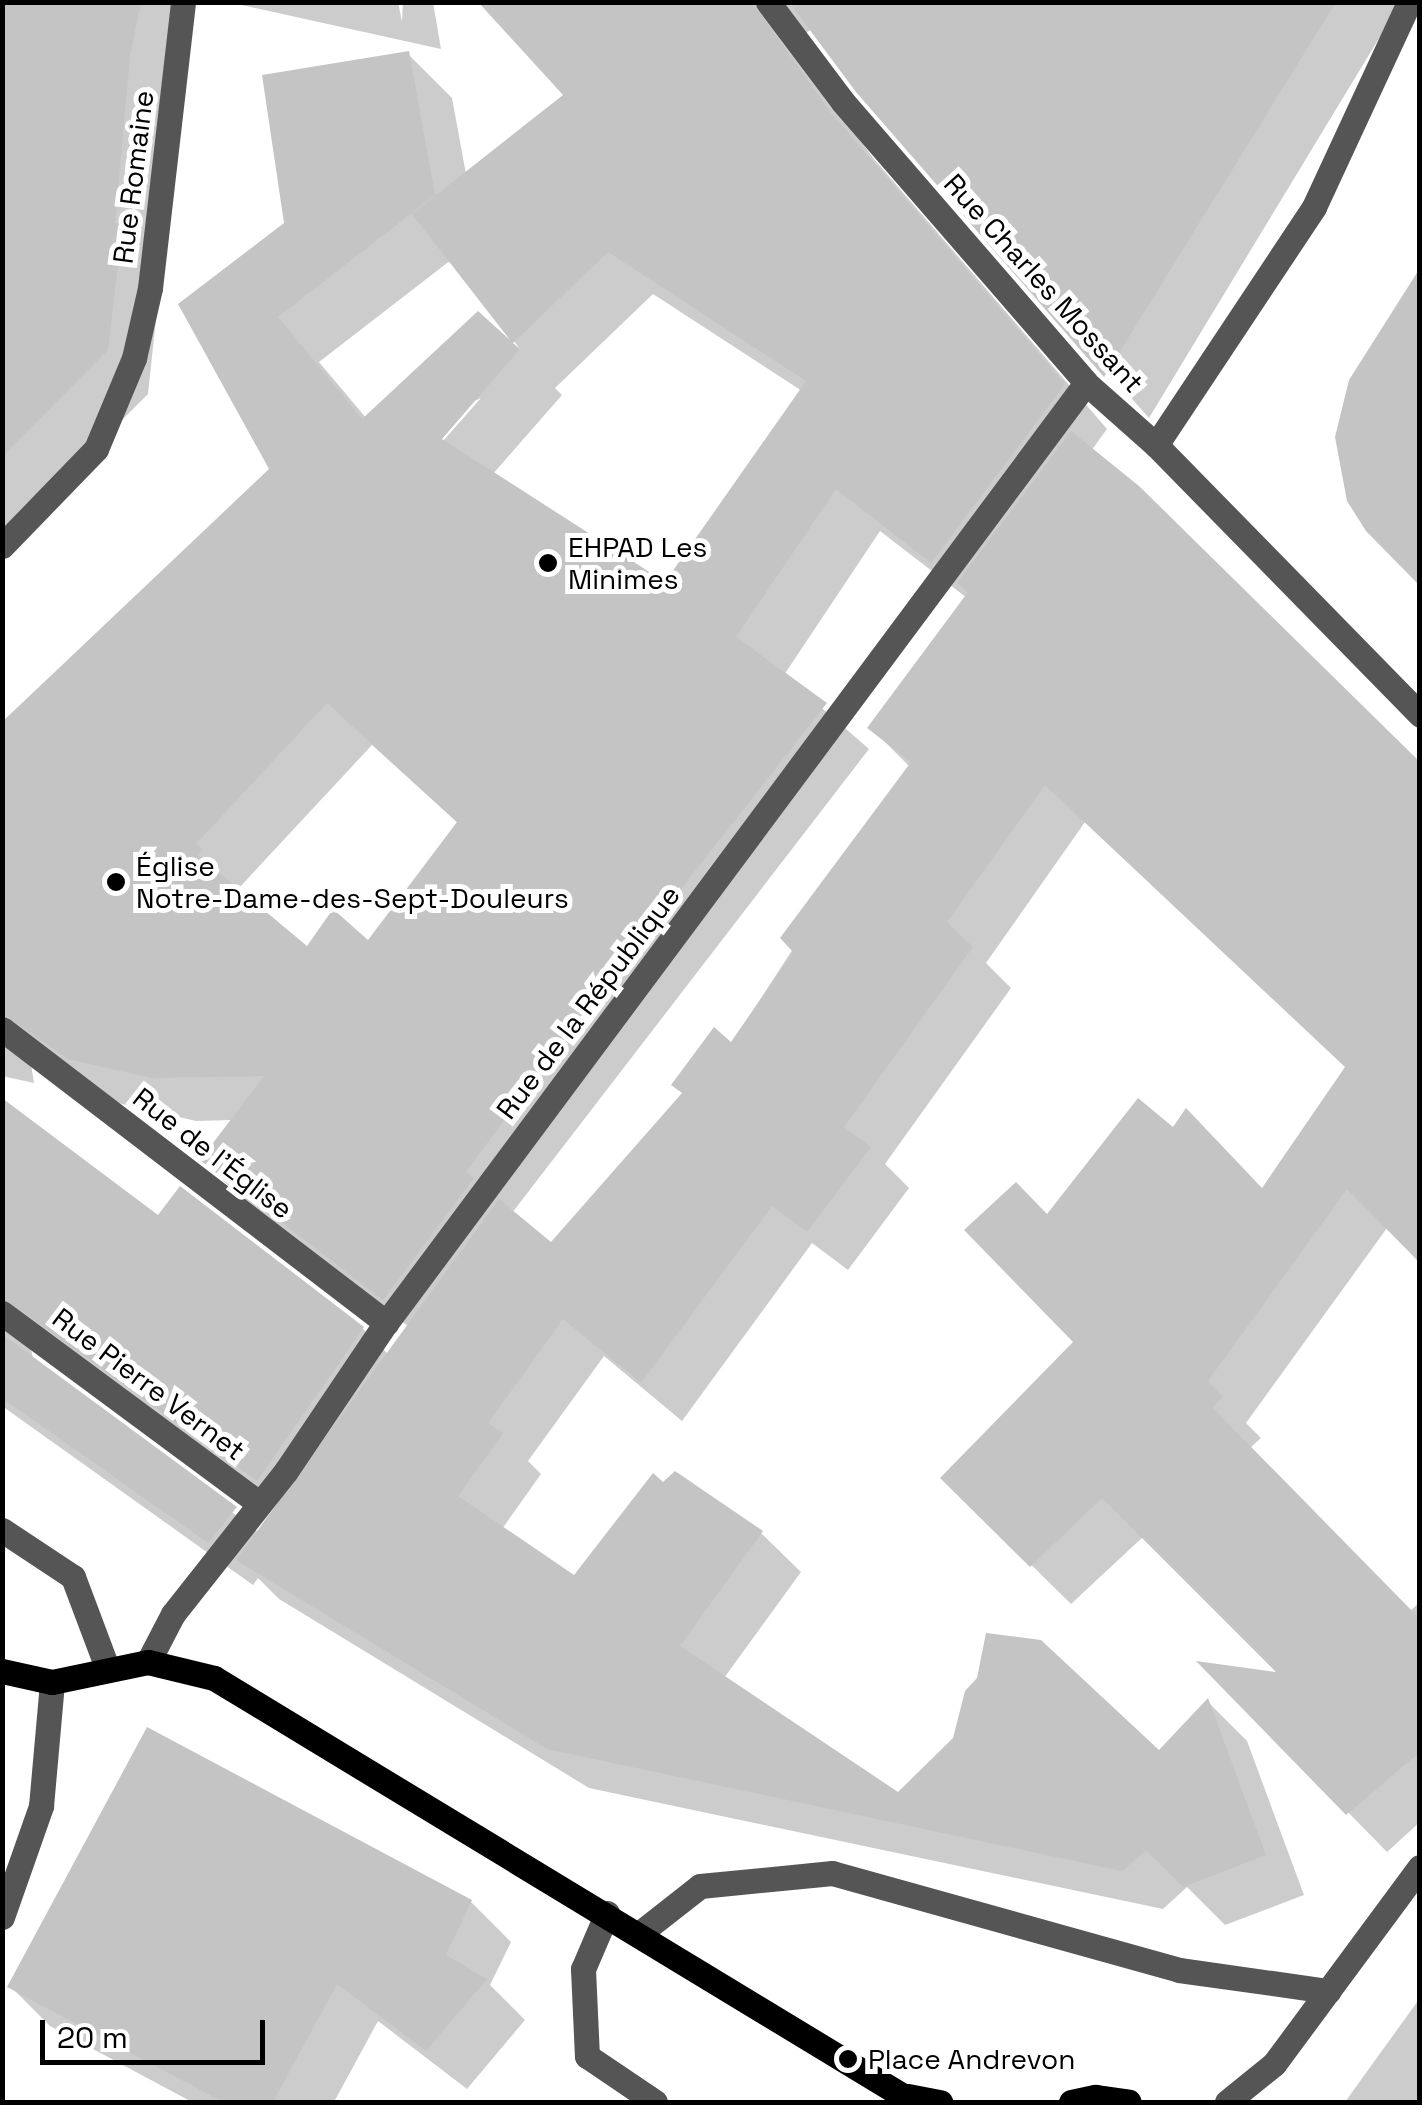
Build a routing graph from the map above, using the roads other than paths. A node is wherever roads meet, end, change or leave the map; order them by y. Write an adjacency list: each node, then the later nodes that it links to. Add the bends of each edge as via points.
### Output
1 (183, 2): 6 (street, Rue Romaine, via 150,288 134,358 96,449)
2 (768, 2): 4 (street, Rue Charles Mossant, via 843,102)
3 (1409, 2): 5 (street, via 1314,207)
4 (1086, 383): 5 (street, Rue Charles Mossant); 10 (street, Rue de la République)
5 (1156, 445): 7 (street, Rue Charles Mossant)
6 (2, 546)
7 (1420, 715)
8 (2, 1029): 10 (street, Rue de l'Église)
9 (2, 1313): 11 (street, Rue Pierre Vernet)
10 (386, 1323): 11 (street, Rue de la République)
11 (259, 1503): 13 (street, Rue de la République, via 172,1614)
12 (2, 1530): 14 (street, via 74,1578)
13 (148, 1662): 14 (main road); 18 (main road, via 214,1678)
14 (108, 1670): 16 (main road)
15 (2, 1671): 16 (main road)
16 (52, 1682): 19 (street, via 51,1750 18,1884)
17 (1420, 1867): 21 (street)
18 (607, 1913): 20 (main road); 23 (street, via 583,1969 587,2056)
19 (2, 1916)
20 (640, 1933): 21 (street, via 700,1886 832,1873 1179,1970); 22 (main road)
21 (1329, 1991): 27 (street, via 1274,2064)
22 (911, 2099): 24 (main road)
23 (656, 2102)
24 (940, 2102)
25 (1071, 2102): 26 (main road)
26 (1129, 2102)
27 (1227, 2102)

